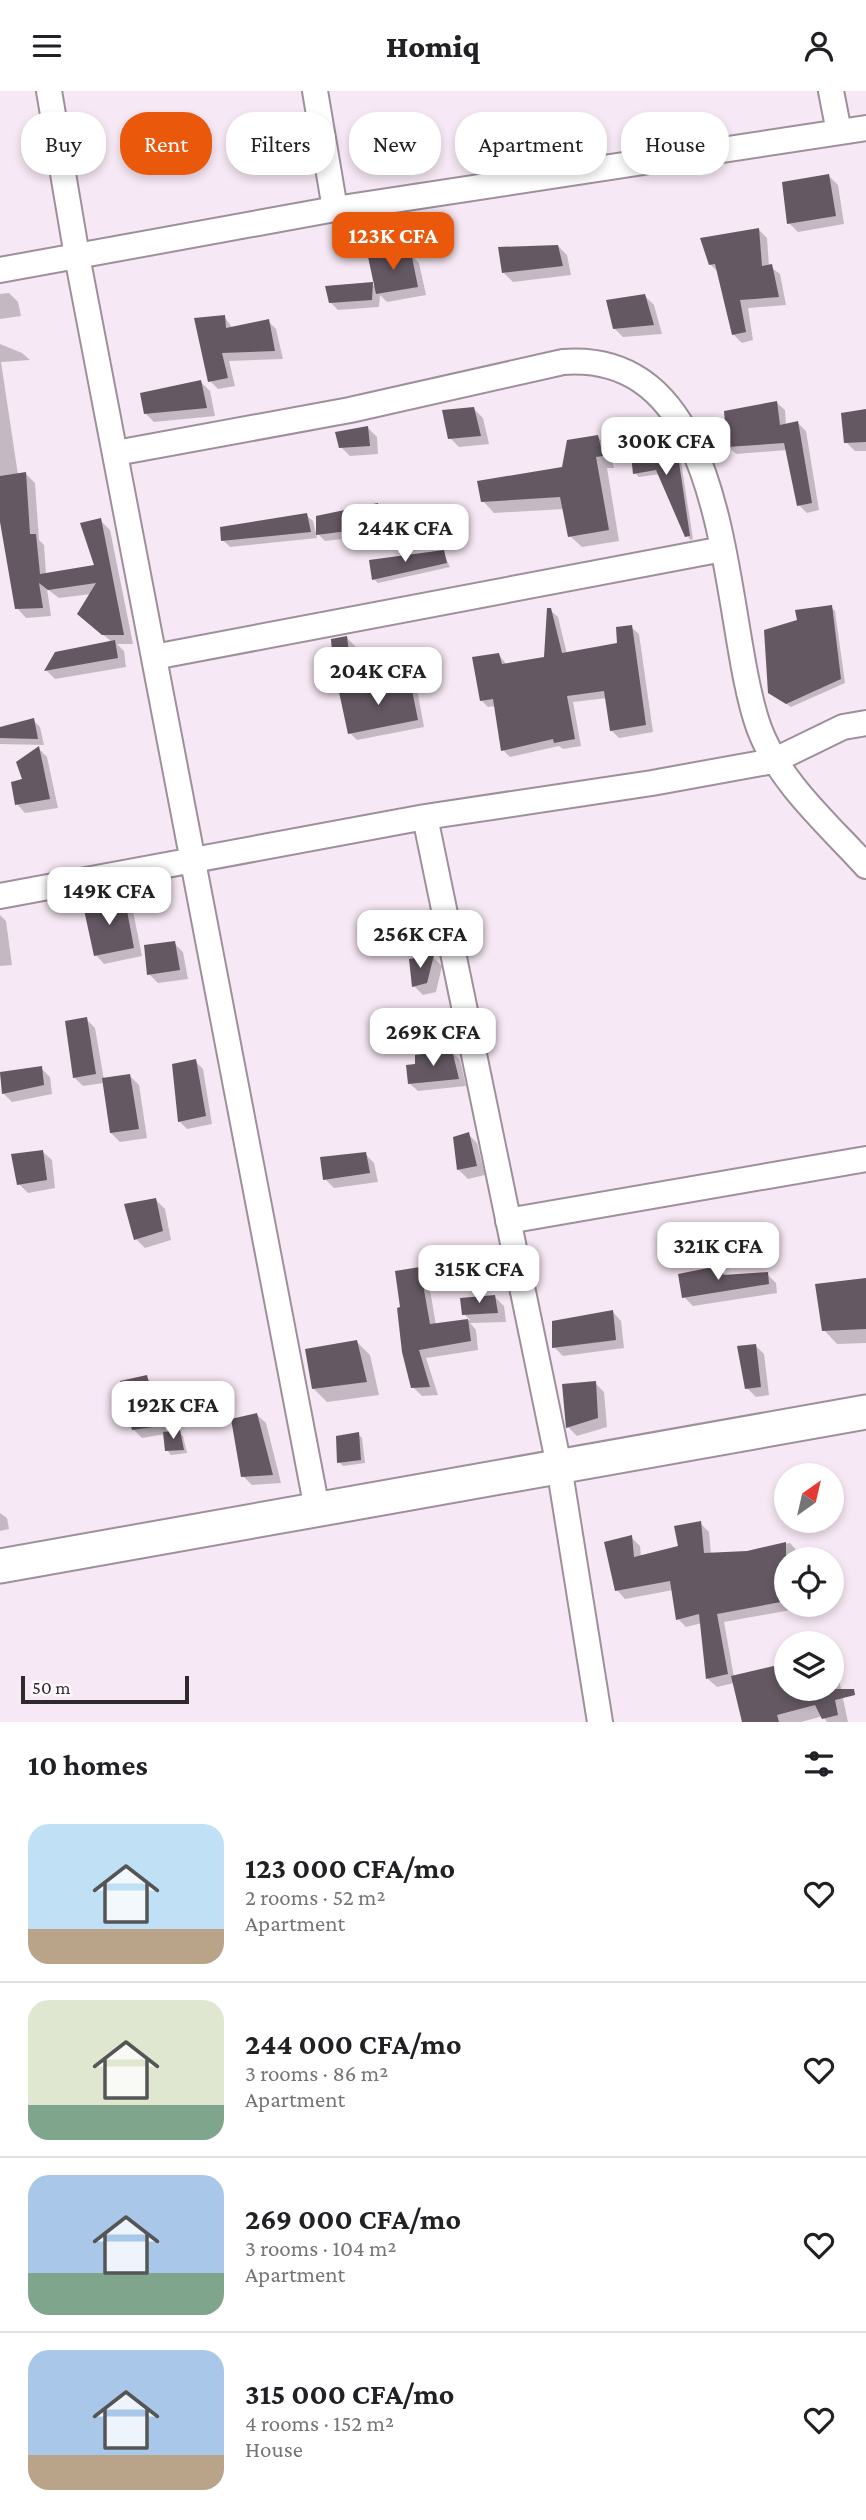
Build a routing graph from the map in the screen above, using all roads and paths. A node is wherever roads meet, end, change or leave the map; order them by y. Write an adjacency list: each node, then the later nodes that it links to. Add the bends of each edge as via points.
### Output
1 (49, 91): 7 (street)
2 (314, 91): 6 (street)
3 (831, 91): 5 (street)
4 (866, 128): 5 (street)
5 (839, 132): 6 (street)
6 (335, 209): 7 (street)
7 (77, 256): 8 (street); 9 (street)
8 (0, 270)
9 (116, 453): 10 (street, via 587,360 618,369 665,401 695,449); 11 (street)
10 (723, 549): 11 (street); 13 (street, via 746,680)
11 (154, 657): 15 (street)
12 (866, 723): 13 (street, via 843,727)
13 (773, 761): 14 (street); 16 (street)
14 (425, 817): 15 (street); 19 (street)
15 (191, 859): 17 (street); 22 (street)
16 (866, 866)
17 (0, 896)
18 (866, 1159): 19 (street)
19 (508, 1221): 21 (street)
20 (866, 1412): 21 (street)
21 (559, 1466): 22 (street); 24 (street)
22 (317, 1509): 23 (street)
23 (0, 1566)
24 (600, 1722)

